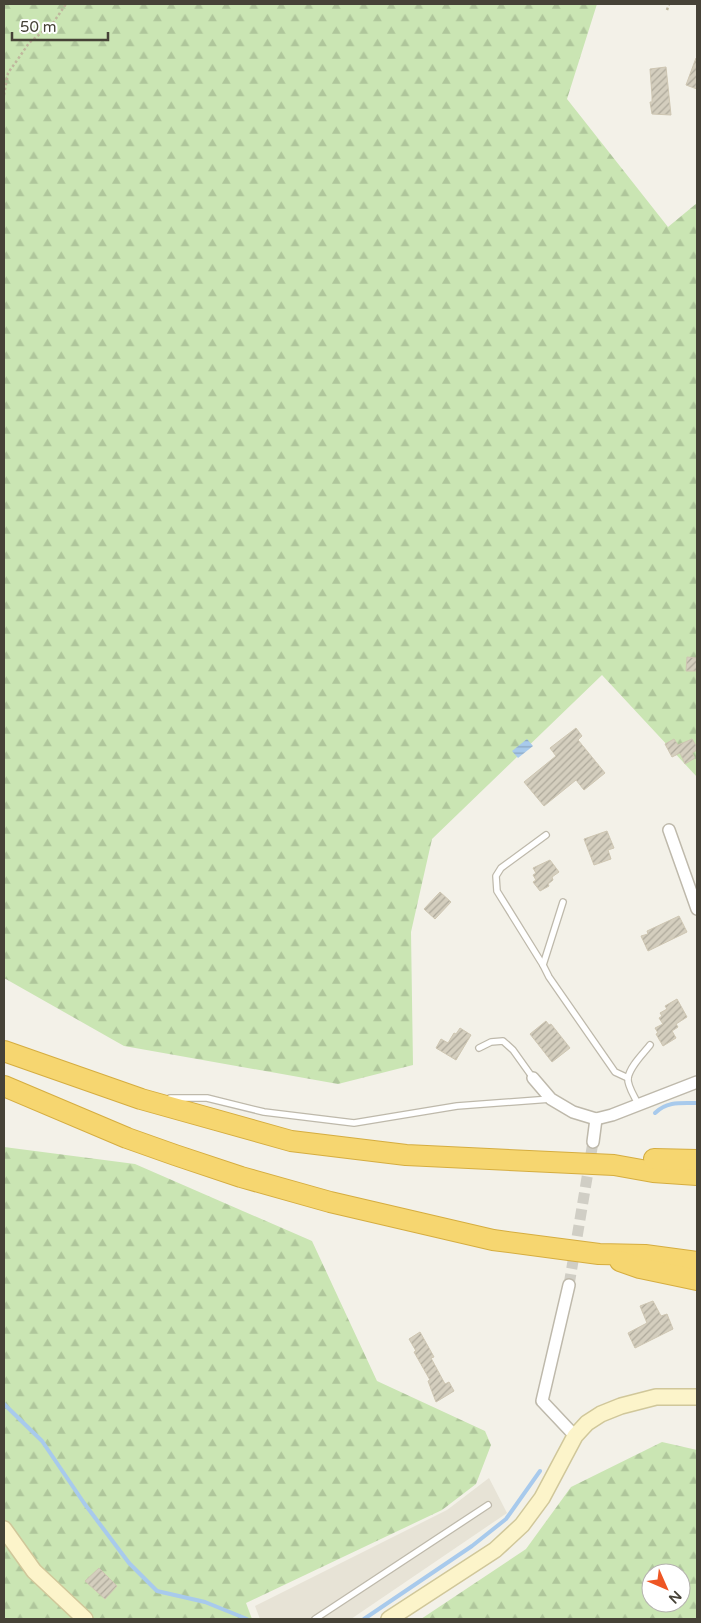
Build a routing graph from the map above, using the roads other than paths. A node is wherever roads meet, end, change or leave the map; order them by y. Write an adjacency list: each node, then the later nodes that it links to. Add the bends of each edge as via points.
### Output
1 (668, 830): 4 (street)
2 (546, 835): 5 (lane, via 501,868 496,876 497,892)
3 (563, 902): 5 (lane)
4 (697, 909)
5 (543, 966): 10 (lane, via 615,1072)
6 (650, 1045): 10 (lane, via 634,1064)
7 (479, 1048): 9 (lane, via 503,1041)
8 (4, 1051): 13 (highway)
9 (533, 1078): 14 (street)
10 (628, 1078): 15 (lane)
11 (697, 1082): 15 (street)
12 (4, 1086): 21 (highway, via 127,1138 241,1177 330,1202 493,1240)
13 (142, 1099): 14 (lane, via 207,1098 264,1112 354,1123 458,1106); 19 (highway, via 291,1141 406,1155)
14 (551, 1099): 16 (street, via 573,1112)
15 (638, 1104): 16 (street)
16 (596, 1119): 17 (street)
17 (592, 1142)
18 (697, 1160): 19 (highway, via 654,1159)
19 (614, 1165): 20 (highway)
20 (697, 1175)
21 (599, 1254): 22 (highway, via 645,1255); 23 (highway, via 640,1268)
22 (697, 1262)
23 (697, 1280)
24 (569, 1285): 26 (street, via 542,1401)
25 (697, 1398): 26 (main road, via 656,1397 621,1406 587,1423)
26 (575, 1436): 31 (main road, via 542,1498 522,1525 495,1550)
27 (488, 1505): 30 (lane)
28 (4, 1529): 29 (main road, via 34,1571)
29 (85, 1619)
30 (315, 1619)
31 (389, 1619)

